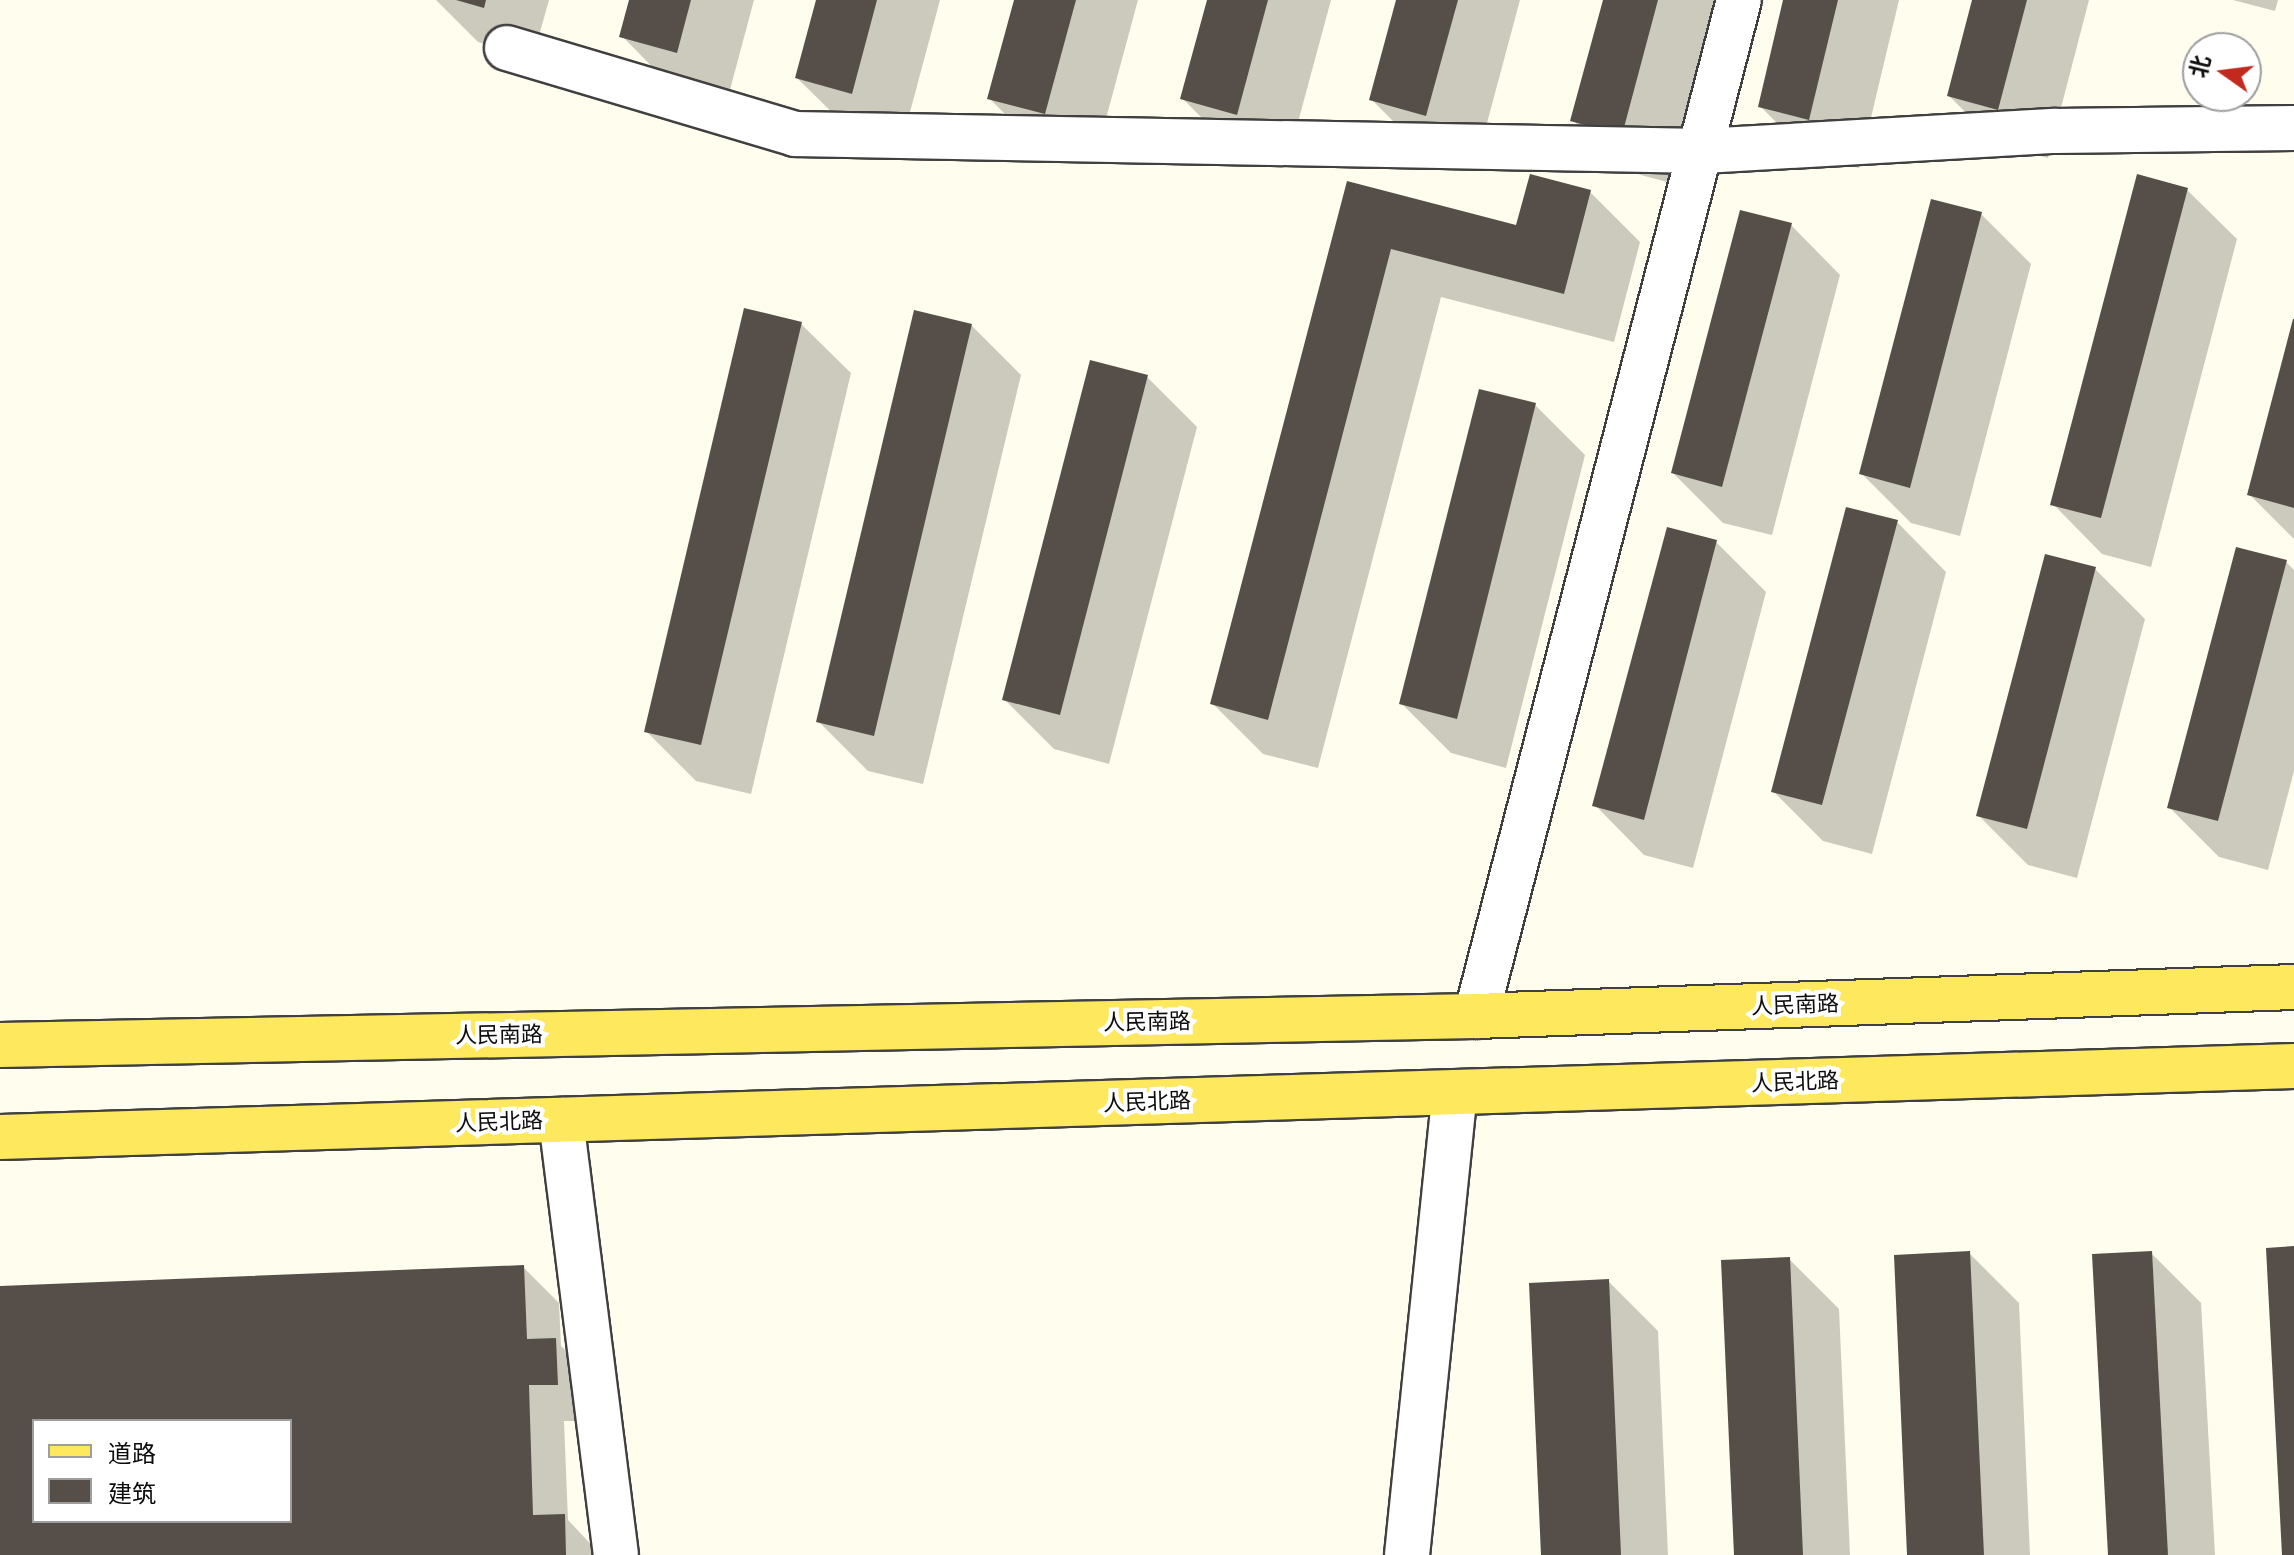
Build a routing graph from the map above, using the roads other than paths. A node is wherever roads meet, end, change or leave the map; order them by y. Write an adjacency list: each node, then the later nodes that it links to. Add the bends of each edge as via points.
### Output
1 (1739, 0): 4 (street)
2 (507, 48): 4 (street, via 795,134)
3 (2294, 128): 4 (street, via 2055,131)
4 (1703, 151): 6 (street)
5 (2294, 987): 6 (main road, 人民南路)
6 (1476, 1016): 7 (main road, 人民南路)
7 (0, 1045)
8 (2294, 1066): 9 (main road, 人民北路)
9 (1455, 1092): 10 (main road, 人民北路); 13 (street)
10 (561, 1120): 11 (main road, 人民北路); 12 (street)
11 (0, 1137)
12 (616, 1555)
13 (1407, 1555)

